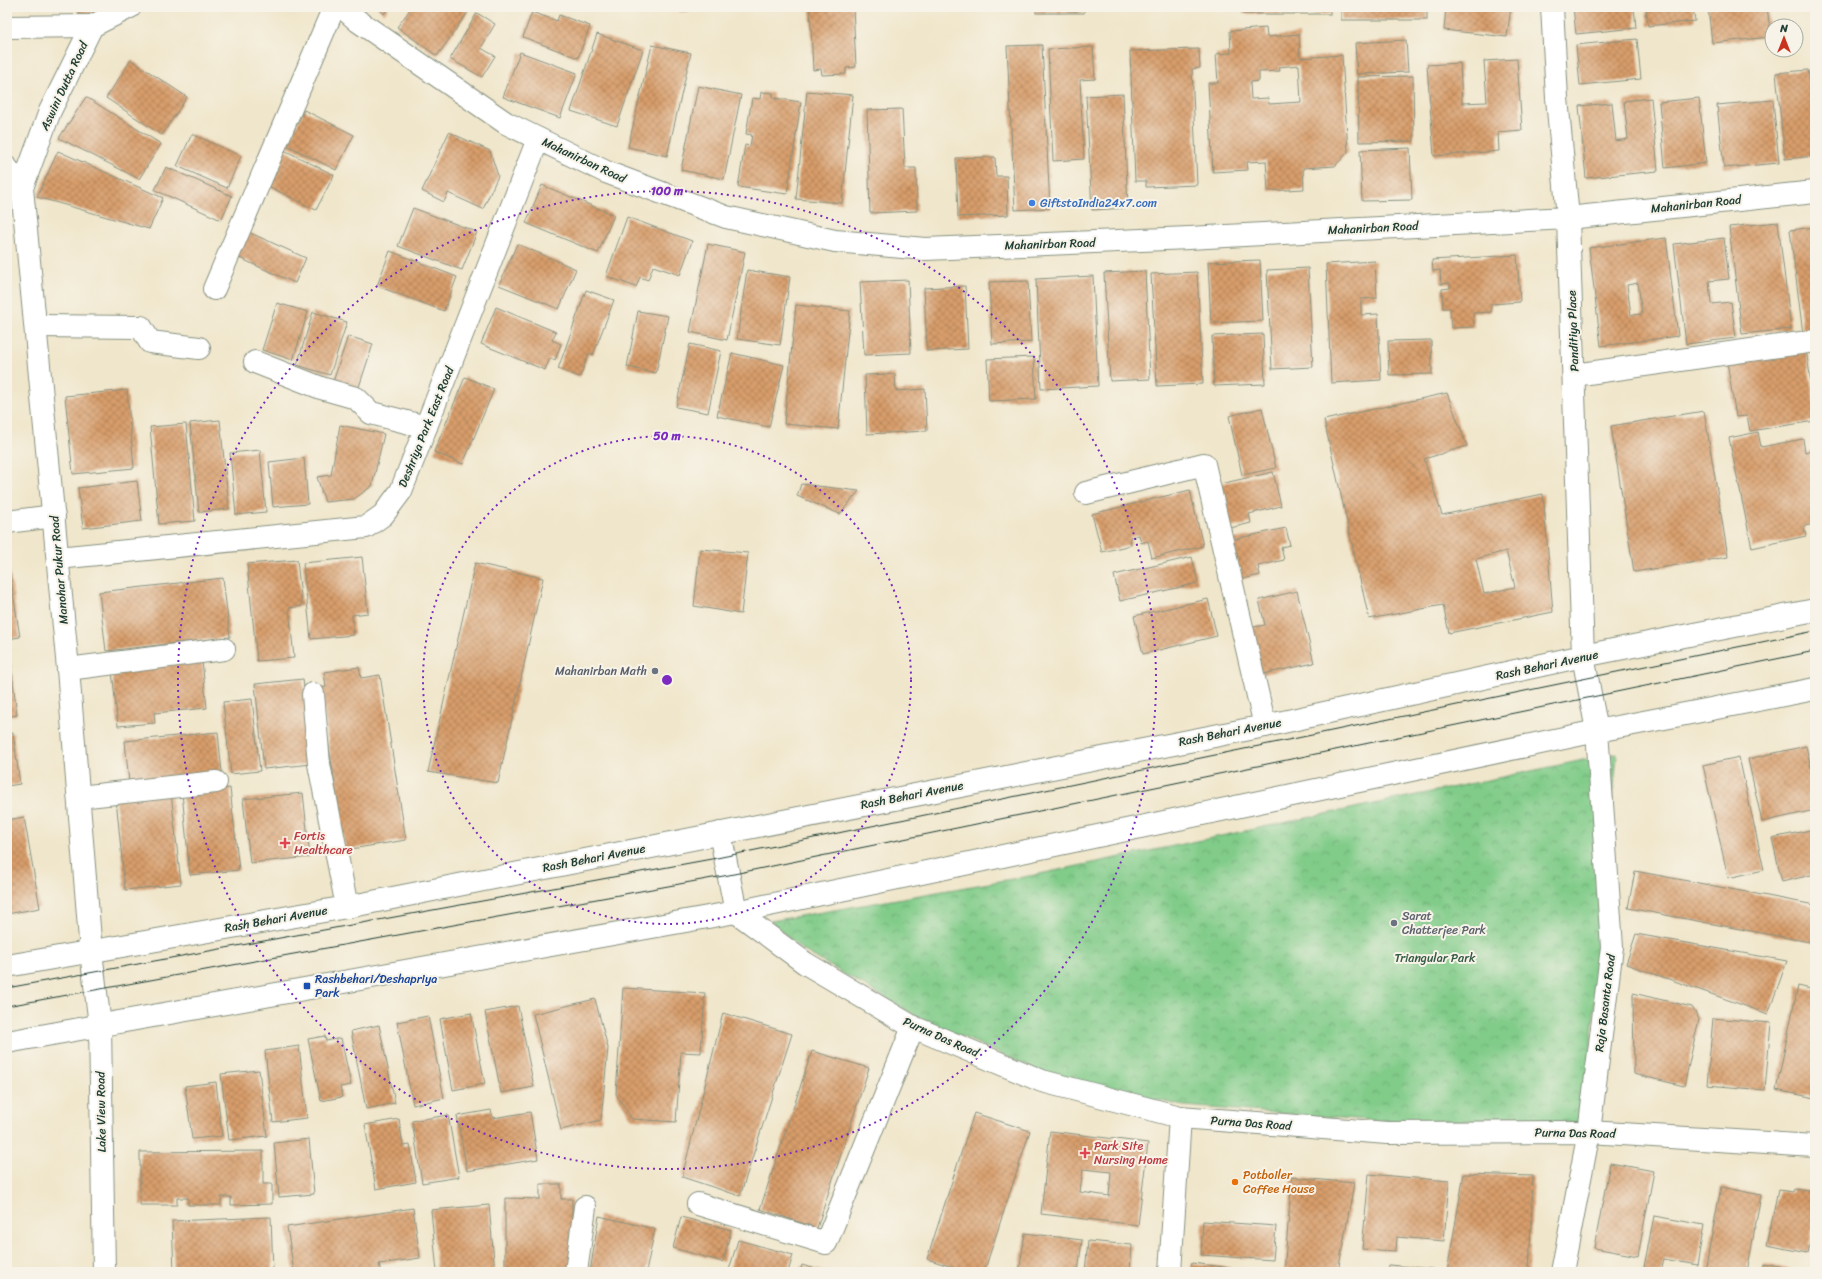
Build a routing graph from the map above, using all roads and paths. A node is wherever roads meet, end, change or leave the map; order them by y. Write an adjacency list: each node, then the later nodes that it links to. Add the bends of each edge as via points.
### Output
1 (130, 7): 5 (street)
2 (334, 7): 12 (street)
3 (342, 7): 7 (street, Mahanirban Road, via 358,21 506,123)
4 (1552, 7): 11 (street, Panditiya Place)
5 (92, 26): 6 (street); 9 (street, Aswini Dutta Road, via 50,111)
6 (7, 27)
7 (538, 139): 11 (street, Mahanirban Road, via 606,172 726,217 835,241 926,249); 18 (street, Deshriya Park East Road)
8 (7, 168): 9 (street)
9 (22, 188): 13 (street, Manohar Pukur Road)
10 (1815, 192): 11 (street, Mahanirban Road)
11 (1568, 218): 17 (street, Panditiya Place)
12 (214, 289)
13 (36, 326): 15 (street, via 141,327 150,342); 20 (street, Manohar Pukur Road)
14 (1815, 341): 17 (street)
15 (199, 348)
16 (256, 362): 18 (street, via 321,388 356,398 371,413)
17 (1574, 376): 25 (street, Panditiya Place)
18 (426, 427): 22 (street, Deshriya Park East Road, via 401,491 383,515 366,526)
19 (1086, 494): 29 (street, via 1204,464)
20 (54, 516): 21 (street); 22 (street, Manohar Pukur Road)
21 (7, 522)
22 (58, 558): 26 (street, Manohar Pukur Road)
23 (1815, 610): 25 (street, Rash Behari Avenue)
24 (224, 649): 26 (street)
25 (1583, 656): 29 (street, Rash Behari Avenue); 30 (street, Panditiya Place)
26 (68, 670): 32 (street, Manohar Pukur Road)
27 (1815, 689): 30 (street)
28 (313, 694): 34 (street, via 319,764)
29 (1265, 726): 33 (street, Rash Behari Avenue)
30 (1598, 731): 35 (street); 42 (street, Raja Basanta Road, via 1612,947)
31 (216, 782): 32 (street)
32 (79, 797): 36 (street, Manohar Pukur Road)
33 (720, 833): 34 (street, Rash Behari Avenue); 35 (street)
34 (347, 907): 36 (street, Rash Behari Avenue)
35 (736, 912): 38 (street); 39 (street, Purna Das Road, via 805,963)
36 (92, 952): 37 (street, Rash Behari Avenue); 38 (street, Lake View Road)
37 (7, 966)
38 (100, 1025): 40 (street); 46 (street, Lake View Road)
39 (913, 1027): 41 (street, Purna Das Road, via 1042,1081); 44 (street, via 826,1243)
40 (7, 1042)
41 (1180, 1117): 42 (street, Purna Das Road, via 1387,1133); 48 (street)
42 (1589, 1132): 43 (street, Purna Das Road); 49 (street, Raja Basanta Road)
43 (1815, 1146)
44 (698, 1204)
45 (585, 1207): 47 (street)
46 (104, 1272)
47 (576, 1272)
48 (1170, 1272)
49 (1562, 1272)

